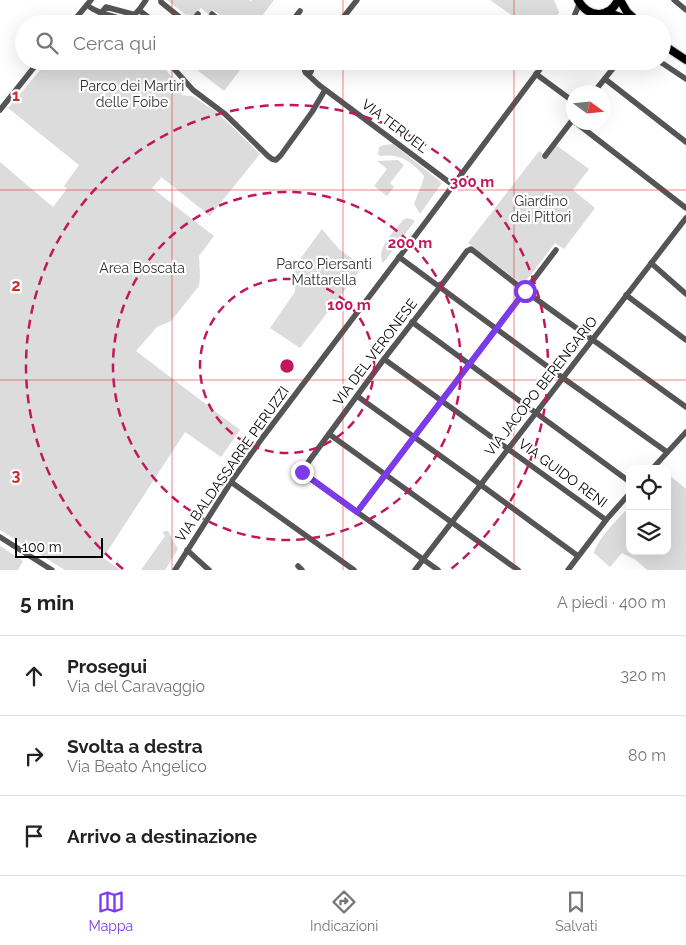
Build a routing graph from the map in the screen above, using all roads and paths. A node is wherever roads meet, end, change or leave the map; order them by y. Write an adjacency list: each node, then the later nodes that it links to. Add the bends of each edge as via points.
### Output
1 (146, 0): 8 (street)
2 (161, 0): 17 (street)
3 (357, 0): 19 (street)
4 (619, 0): 11 (main road); 23 (main road)
5 (674, 0): 9 (street)
6 (579, 1): 13 (main road); 20 (street)
7 (89, 2): 12 (street, via 94,11); 14 (street)
8 (139, 10): 12 (street, via 132,14 106,7); 16 (street)
9 (686, 10)
10 (300, 11): 18 (street)
11 (607, 12): 13 (main road); 22 (main road)
12 (101, 13): 15 (street)
13 (593, 13): 21 (street)
14 (78, 15)
15 (108, 15)
16 (145, 15)
17 (178, 15)
18 (297, 15)
19 (345, 15)
20 (575, 15)
21 (591, 15)
22 (615, 15)
23 (630, 15)
24 (671, 45): 26 (main road)
25 (671, 50): 27 (main road)
26 (686, 55)
27 (686, 60)
28 (671, 69): 36 (street)
29 (32, 70): 40 (street)
30 (175, 70): 38 (street, via 193,90 276,160 312,112)
31 (311, 70): 38 (street, VIA TERUEL)
32 (539, 70): 34 (street, VIA BALDASSARRE PERUZZI)
33 (612, 70): 35 (street)
34 (536, 74): 39 (street); 45 (street, VIA BALDASSARRE PERUZZI)
35 (605, 79): 37 (street); 43 (street)
36 (686, 79)
37 (600, 85)
38 (324, 89): 45 (street, VIA TERUEL)
39 (566, 96)
40 (0, 110)
41 (566, 130): 44 (street)
42 (587, 130): 46 (street)
43 (686, 142)
44 (544, 156)
45 (453, 185): 49 (street, VIA BALDASSARRE PERUZZI)
46 (686, 208)
47 (686, 218): 50 (street, VIA JACOPO BERENGARIO)
48 (556, 250): 52 (street)
49 (399, 257): 51 (street); 74 (street, VIA BALDASSARRE PERUZZI)
50 (651, 263): 53 (street); 54 (street, VIA JACOPO BERENGARIO)
51 (440, 287): 52 (street, VIA DEL VERONESE, via 471,250); 55 (street, VIA DEL VERONESE); 56 (street)
52 (525, 291): 56 (street); 57 (street)
53 (686, 294)
54 (626, 296): 57 (street, VIA JACOPO BERENGARIO); 58 (street)
55 (412, 322): 59 (street, VIA DEL VERONESE); 60 (street)
56 (497, 328): 60 (street); 61 (street)
57 (592, 339): 61 (street, VIA JACOPO BERENGARIO); 64 (street)
58 (686, 340)
59 (384, 359): 62 (street, VIA DEL VERONESE); 63 (street, VIA GUIDO RENI)
60 (469, 365): 63 (street); 65 (street)
61 (563, 378): 65 (street, VIA JACOPO BERENGARIO); 70 (street)
62 (357, 396): 67 (street, VIA DEL VERONESE); 68 (street)
63 (442, 400): 68 (street); 69 (street, VIA GUIDO RENI)
64 (686, 407)
65 (536, 413): 69 (street, VIA JACOPO BERENGARIO); 73 (street)
66 (686, 432): 70 (street)
67 (329, 434): 72 (street); 77 (street, VIA DEL VERONESE, via 302,472)
68 (414, 437): 72 (street); 75 (street)
69 (509, 449): 75 (street, VIA JACOPO BERENGARIO); 78 (street, VIA GUIDO RENI)
70 (667, 452): 71 (street)
71 (656, 465)
72 (385, 474): 77 (street); 79 (street)
73 (626, 479)
74 (231, 482): 81 (street, VIA BALDASSARRE PERUZZI); 87 (street)
75 (481, 484): 79 (street, VIA JACOPO BERENGARIO); 82 (street)
76 (626, 498): 78 (street)
77 (357, 512): 83 (street)
78 (606, 520): 82 (street)
79 (452, 522): 83 (street, VIA JACOPO BERENGARIO); 90 (street)
80 (0, 537): 84 (street)
81 (188, 550): 85 (street, VIA BALDASSARRE PERUZZI); 86 (street)
82 (578, 556): 91 (street)
83 (423, 560): 88 (street, VIA JACOPO BERENGARIO); 89 (street)
84 (52, 570)
85 (175, 570)
86 (209, 570)
87 (354, 570)
88 (416, 570)
89 (438, 570)
90 (518, 570)
91 (568, 570)

